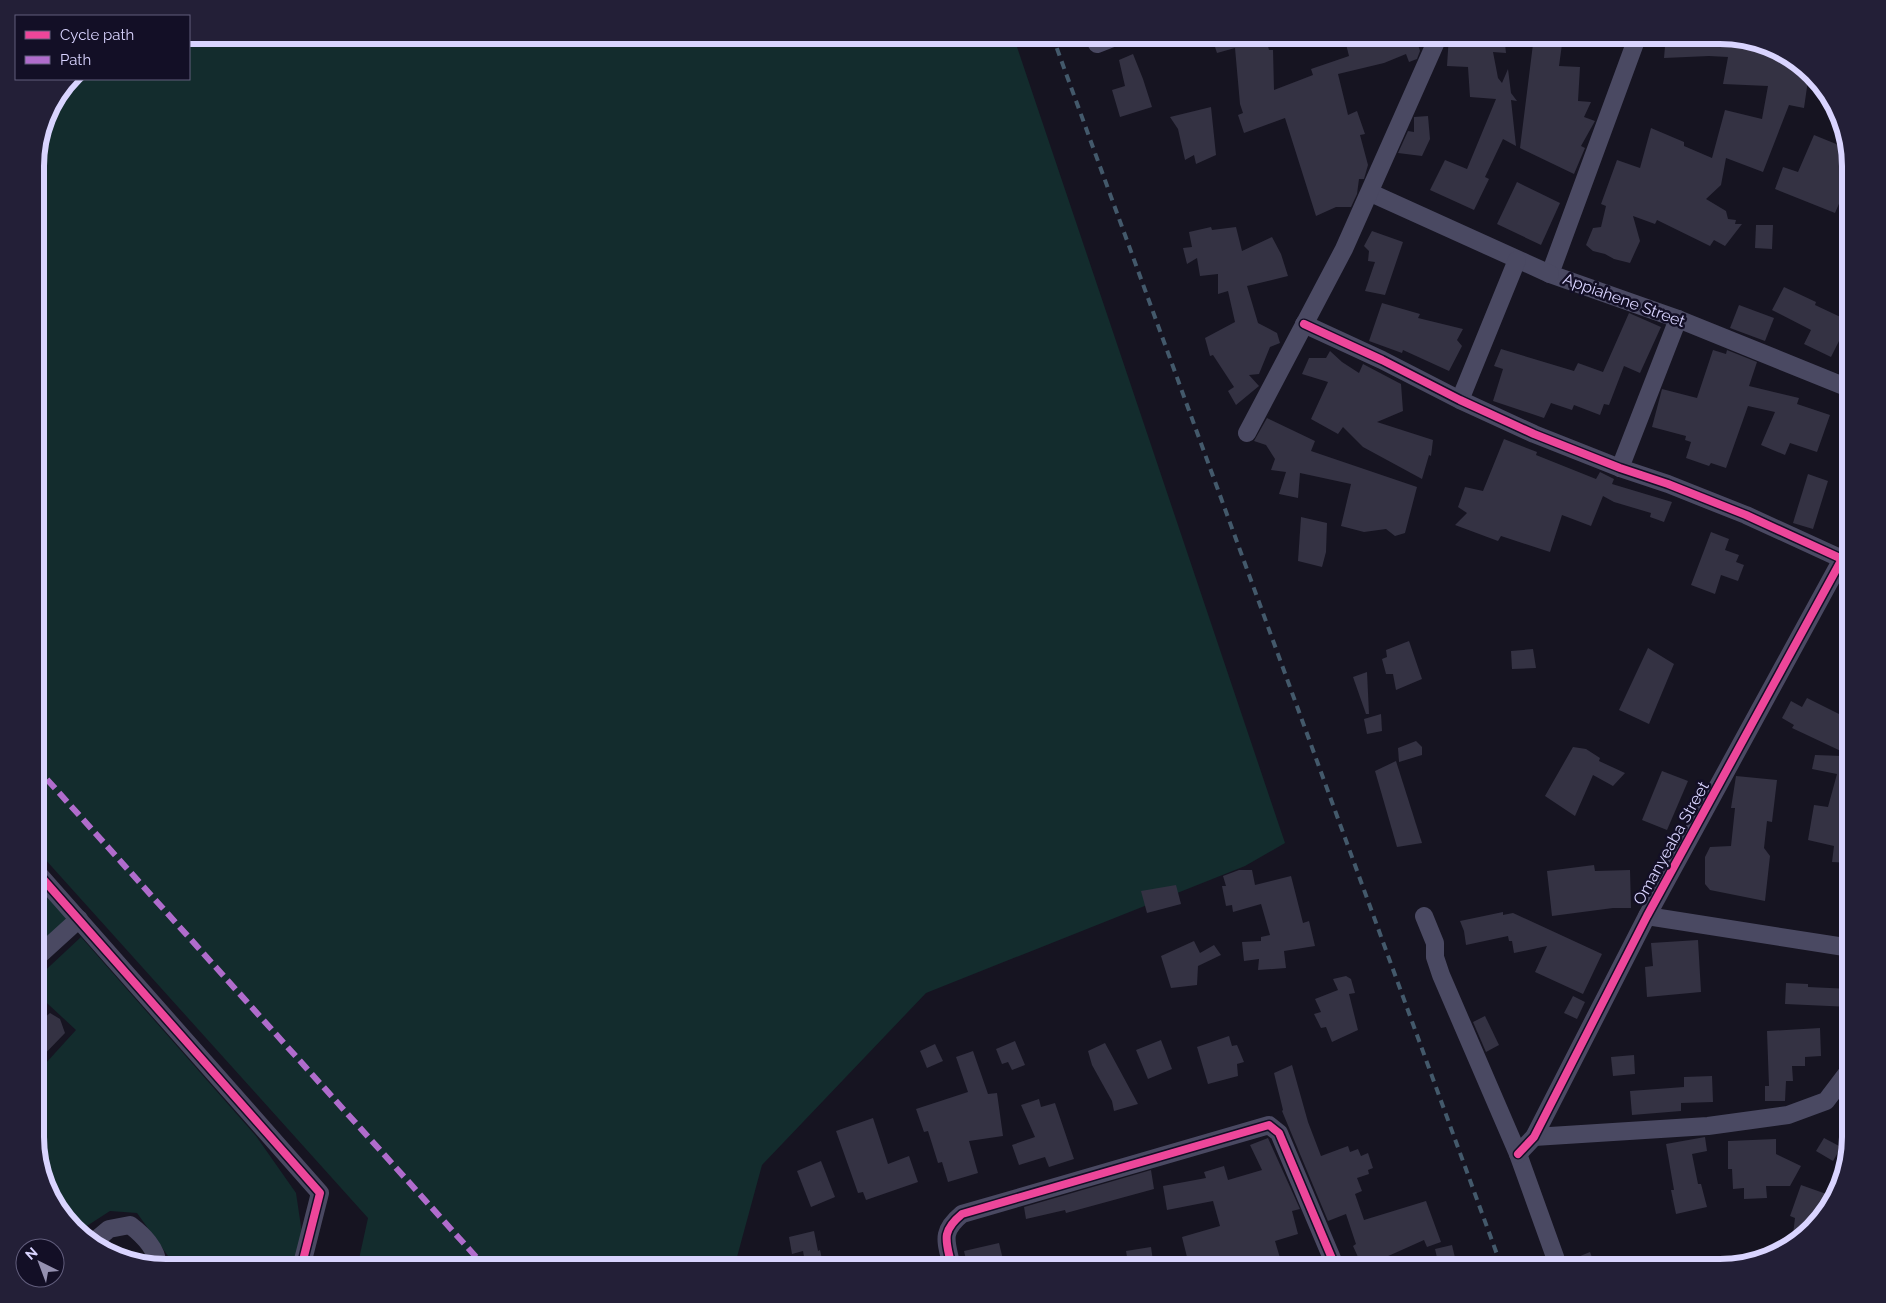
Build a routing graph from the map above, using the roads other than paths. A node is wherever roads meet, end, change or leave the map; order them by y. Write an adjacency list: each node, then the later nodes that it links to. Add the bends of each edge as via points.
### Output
1 (1435, 44): 3 (street)
2 (1635, 44): 5 (street, Appiahene Street)
3 (1371, 193): 4 (street); 7 (street)
4 (1517, 260): 5 (street); 9 (street)
5 (1550, 274): 6 (street, Appiahene Street)
6 (1678, 319): 8 (street, Appiahene Street); 11 (street)
7 (1304, 324): 9 (street); 10 (street)
8 (1842, 384)
9 (1460, 400): 11 (street)
10 (1247, 433)
11 (1620, 468): 12 (street)
12 (1842, 551)
13 (1842, 560): 16 (street, Omanyeaba Street)
14 (44, 880): 17 (street)
15 (1424, 916): 22 (street, via 1441,975)
16 (1647, 916): 18 (street); 21 (street, Omanyeaba Street)
17 (79, 919): 19 (street); 25 (street, via 320,1193)
18 (1842, 947)
19 (44, 950)
20 (1842, 1080): 21 (street, via 1826,1101 1788,1115 1708,1126)
21 (1534, 1137): 22 (street, Omanyeaba Street)
22 (1518, 1154): 28 (street)
23 (97, 1239): 24 (street, via 109,1229 130,1226 145,1237)
24 (157, 1258)
25 (303, 1259)
26 (950, 1259): 27 (street, via 946,1234 951,1223 962,1214 1270,1125 1279,1133)
27 (1332, 1259)
28 (1556, 1259)

